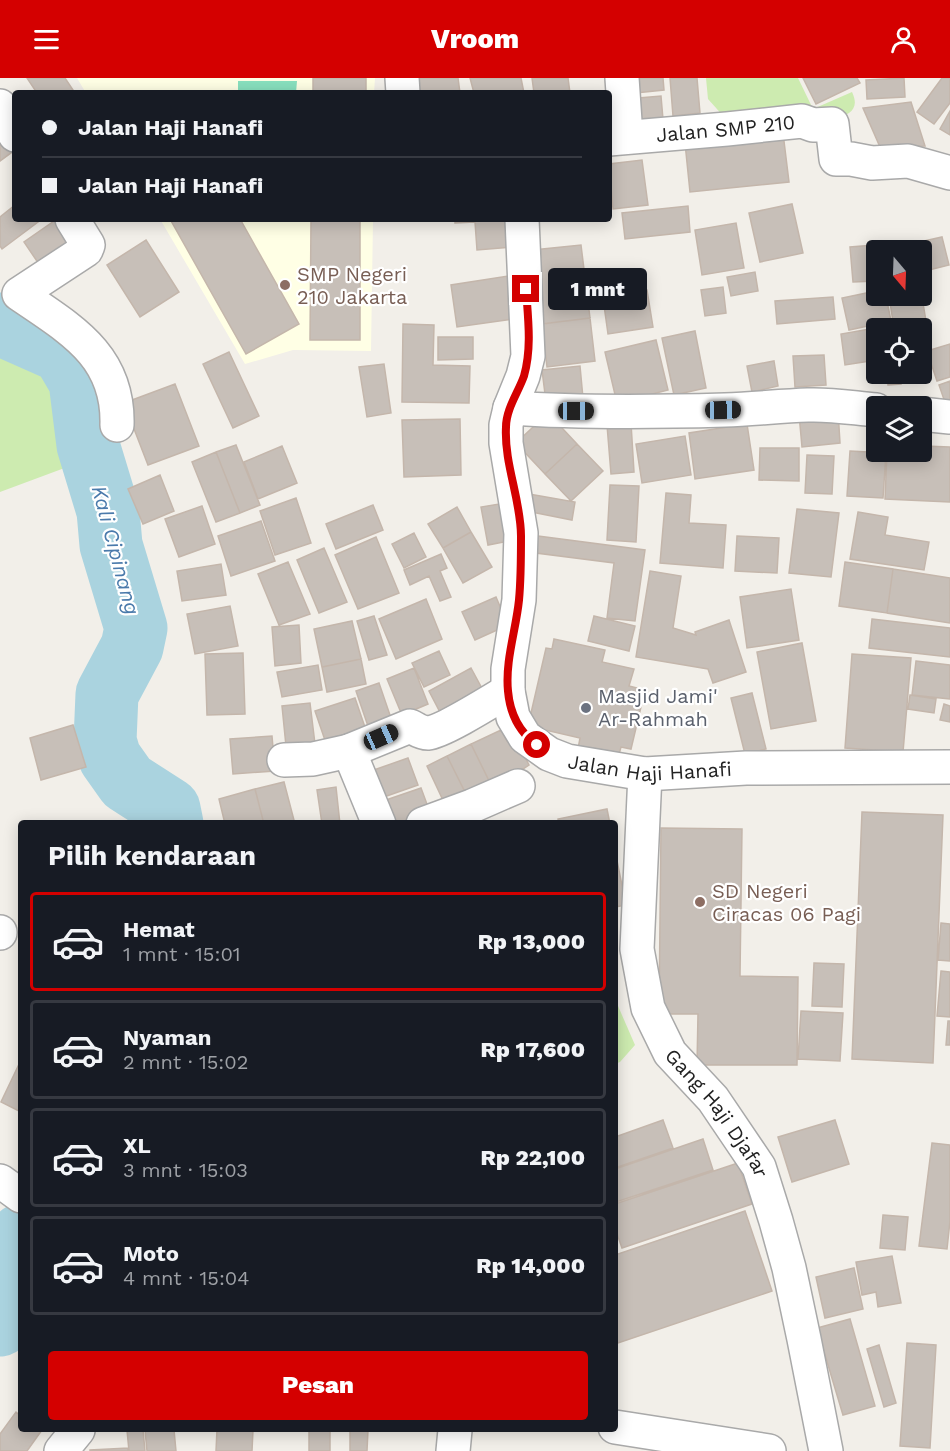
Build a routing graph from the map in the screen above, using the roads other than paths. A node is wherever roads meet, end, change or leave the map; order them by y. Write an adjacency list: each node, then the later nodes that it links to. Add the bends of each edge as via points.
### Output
1 (621, 78): 4 (street)
2 (0, 106): 3 (street)
3 (12, 129)
4 (618, 137): 5 (street, Jalan SMP 210, via 802,121 832,124 836,159 908,161)
5 (950, 173)
6 (74, 222): 8 (street, via 86,239 86,250)
7 (522, 222): 9 (street, Jalan Haji Hanafi, via 528,356)
8 (10, 287): 13 (street, via 88,345 115,391)
9 (510, 408): 10 (street, via 661,412 808,405); 14 (street, Jalan Haji Hanafi, via 506,443 521,533 519,600)
10 (866, 408)
11 (932, 415): 12 (street)
12 (950, 417)
13 (117, 425)
14 (508, 691): 15 (street, via 429,733 410,726); 18 (street, Jalan Haji Hanafi, via 513,717 525,737 549,754 567,761)
15 (349, 751): 16 (street); 20 (street)
16 (284, 760)
17 (950, 767): 18 (street, Jalan Haji Hanafi, via 746,768)
18 (645, 774): 31 (street, Gang Haji Djafar, via 637,949 648,1008 670,1053 713,1099 759,1167 789,1268)
19 (518, 786): 21 (street)
20 (378, 820)
21 (434, 820)
22 (0, 1181): 23 (street)
23 (18, 1194)
24 (618, 1428): 27 (street)
25 (76, 1432): 28 (street)
26 (455, 1432): 29 (street)
27 (670, 1443): 30 (street)
28 (61, 1451)
29 (453, 1451)
30 (769, 1451)
31 (826, 1451)

